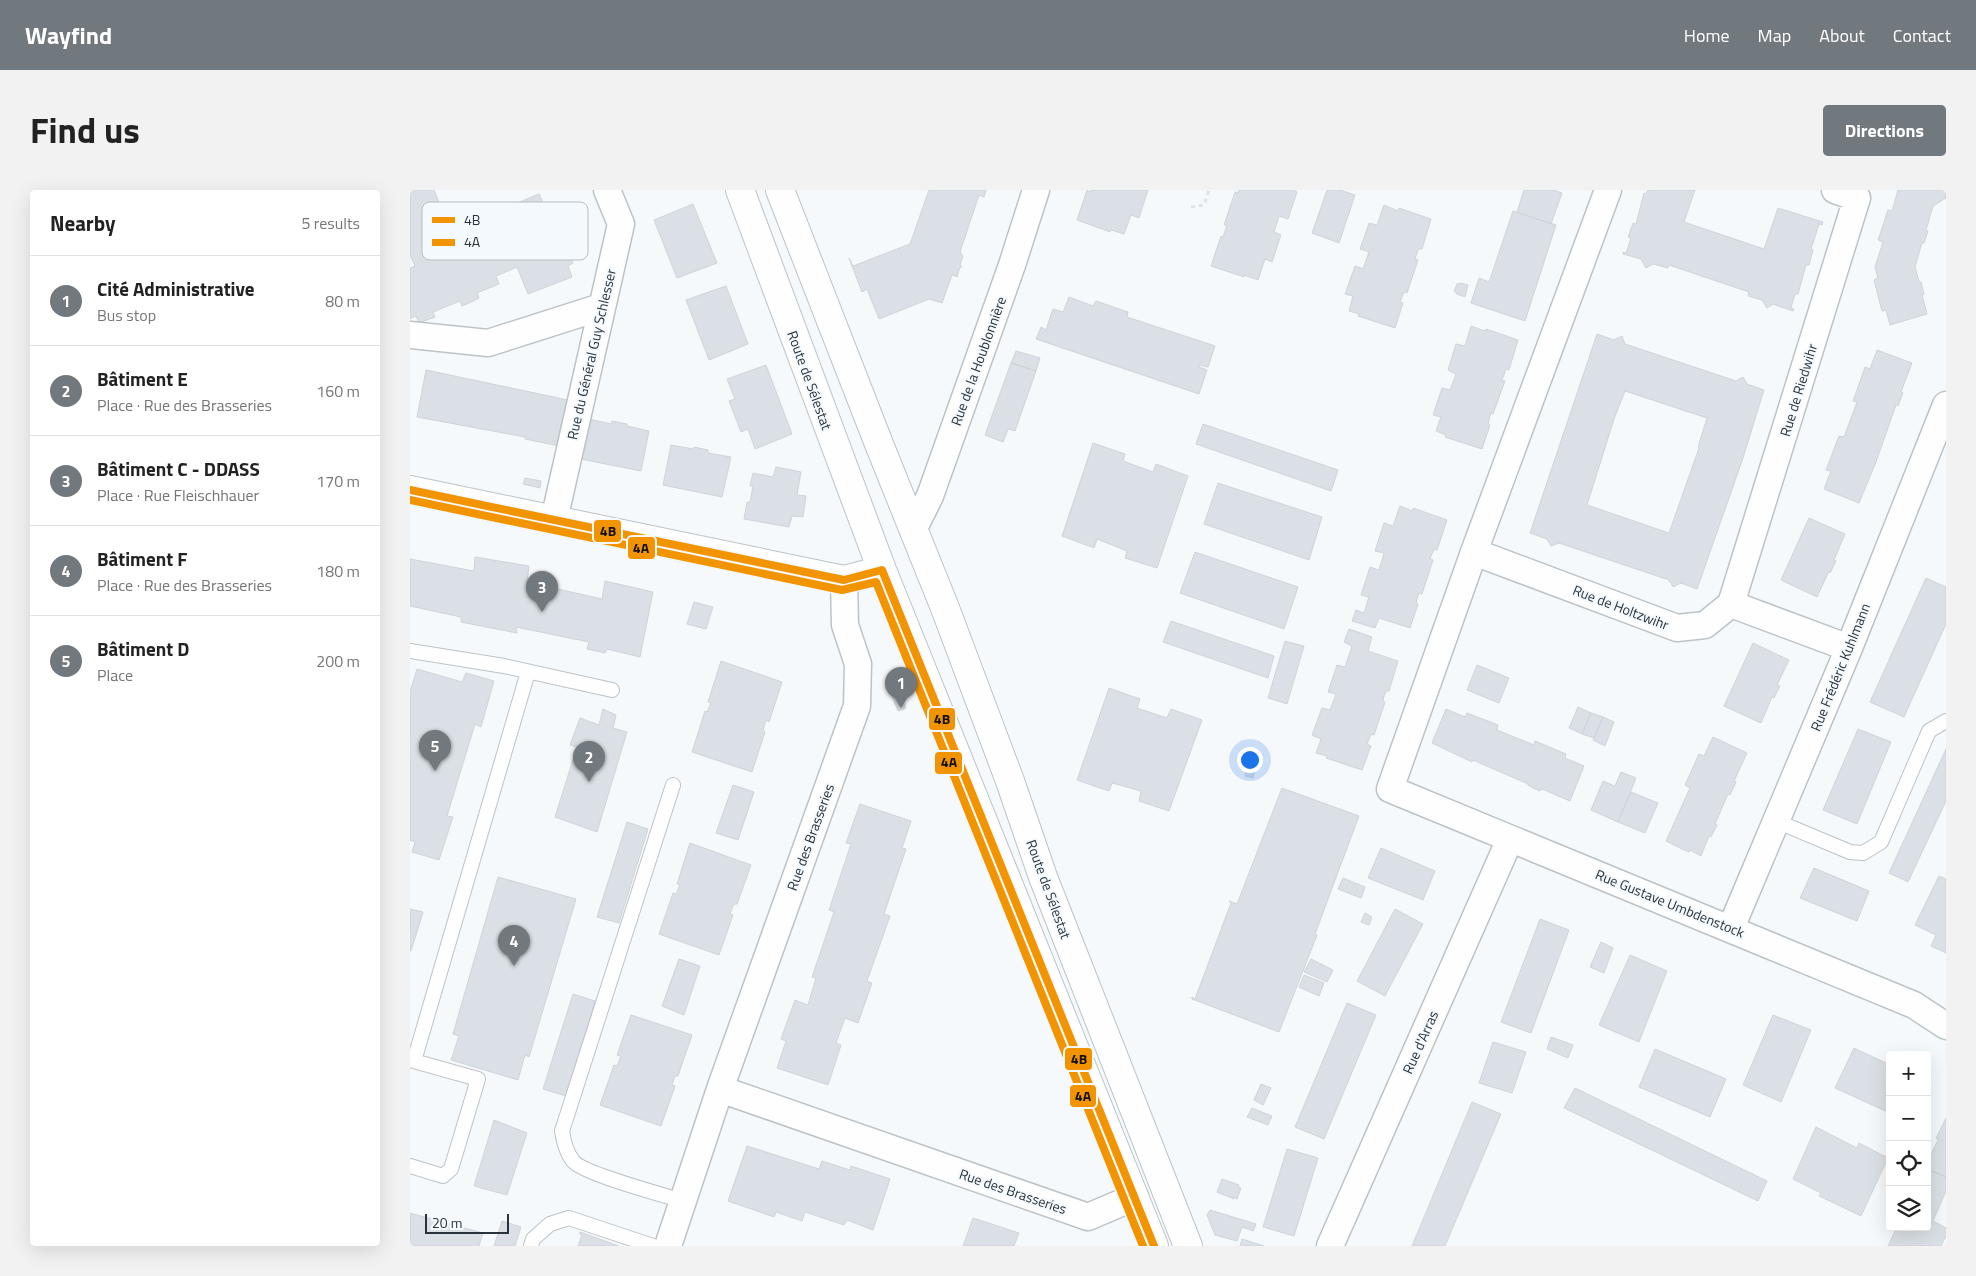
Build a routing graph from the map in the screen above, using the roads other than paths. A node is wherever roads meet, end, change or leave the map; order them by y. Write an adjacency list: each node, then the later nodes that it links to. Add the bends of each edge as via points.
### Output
1 (607, 190): 7 (street, Rue du Général Guy Schlesser, via 621,224)
2 (740, 190): 14 (main road, Route de Sélestat)
3 (780, 190): 12 (main road, Route de Sélestat)
4 (1036, 190): 12 (street, Rue de la Houblonnière, via 930,496)
5 (1608, 190): 13 (street)
6 (1835, 190): 16 (street, Rue de Riedwihr, via 1857,198)
7 (601, 307): 8 (street, via 488,343); 11 (street, Rue du Général Guy Schlesser)
8 (410, 335)
9 (1946, 405): 17 (street, Rue Frédéric Kuhlmann)
10 (410, 490): 11 (main road)
11 (554, 520): 15 (main road)
12 (913, 530): 14 (main road); 36 (main road, Route de Sélestat, via 1010,781 1043,877)
13 (1474, 552): 16 (street, Rue de Holtzwihr, via 1677,628 1705,625); 24 (street, Rue Gustave Umbdenstock, via 1390,789)
14 (882, 570): 15 (main road); 30 (main road, Route de Sélestat)
15 (844, 580): 28 (street, Rue des Brasseries, via 845,625 858,664 856,706)
16 (1731, 604): 17 (street)
17 (1849, 648): 23 (street, Rue Frédéric Kuhlmann)
18 (410, 651): 19 (lane)
19 (528, 672): 20 (lane); 27 (lane)
20 (612, 690)
21 (1946, 721): 23 (lane, via 1929,731 1881,842 1863,853 1850,852)
22 (673, 784): 31 (lane, via 562,1132 566,1149 574,1162 589,1171)
23 (1776, 821): 25 (street, Rue Frédéric Kuhlmann)
24 (1510, 839): 25 (street, Rue Gustave Umbdenstock); 37 (street, Rue d'Arras)
25 (1731, 928): 26 (street, Rue Gustave Umbdenstock, via 1914,1004)
26 (1946, 1026)
27 (412, 1060): 29 (lane, via 478,1079 452,1169 443,1176)
28 (720, 1089): 30 (street, Rue des Brasseries, via 1088,1217); 31 (street, Rue des Brasseries)
29 (410, 1166)
30 (1135, 1197): 35 (main road, Route de Sélestat)
31 (683, 1201): 34 (street, Rue des Brasseries)
32 (531, 1246): 33 (lane, via 533,1239 550,1224 569,1218)
33 (653, 1246)
34 (668, 1246)
35 (1154, 1246)
36 (1188, 1246)
37 (1330, 1246)

